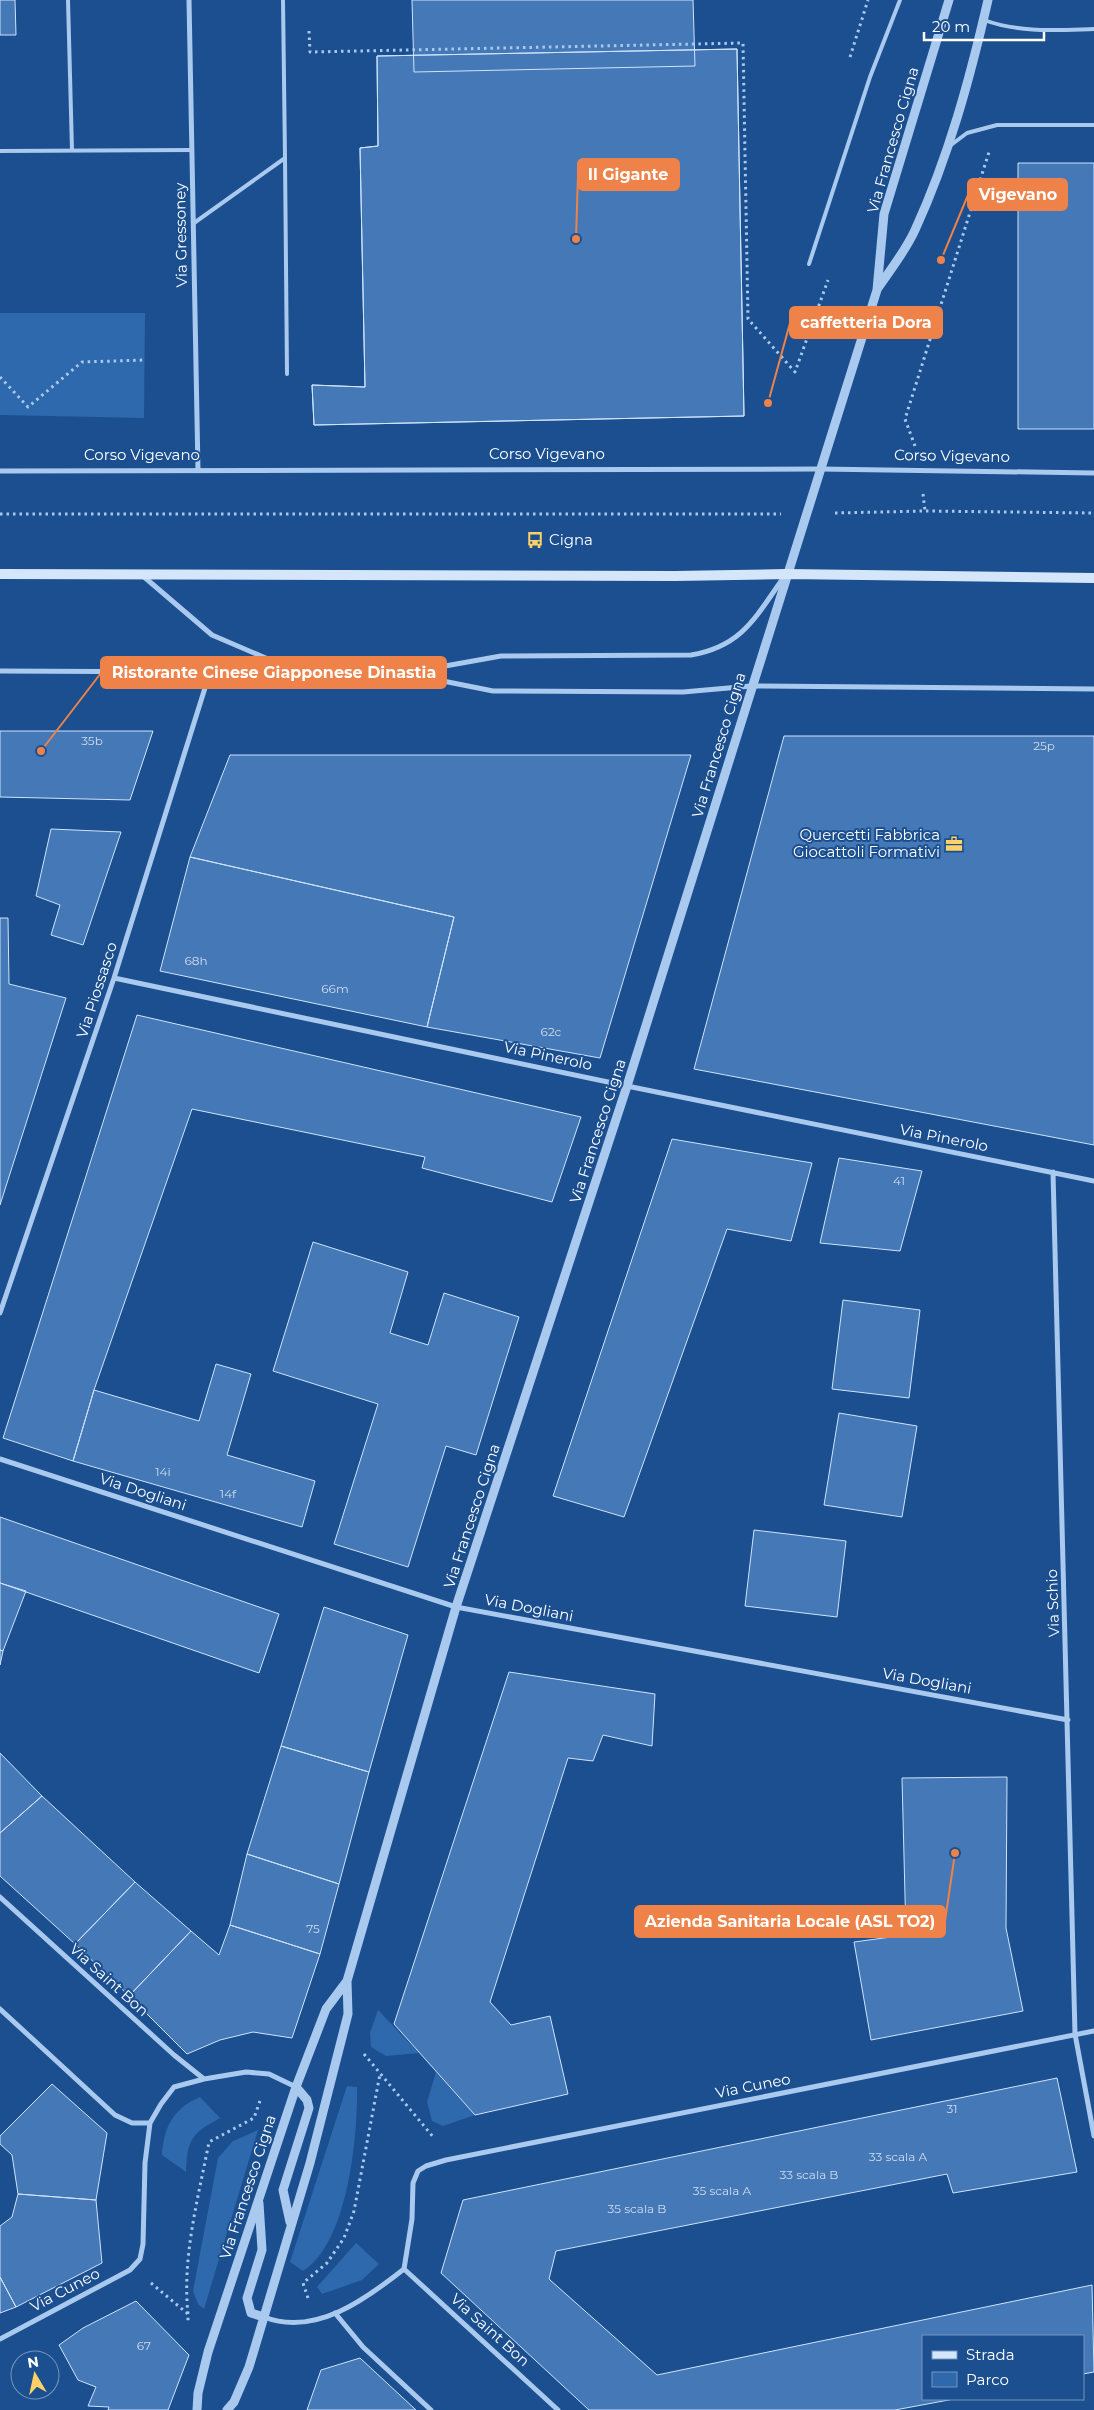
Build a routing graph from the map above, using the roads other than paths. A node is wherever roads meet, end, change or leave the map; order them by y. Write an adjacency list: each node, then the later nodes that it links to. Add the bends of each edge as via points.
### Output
1 (68, 0): 11 (lane)
2 (189, 0): 12 (street, Via Gressoney)
3 (283, 0): 14 (lane)
4 (900, 0): 16 (lane, via 870,77)
5 (949, 0): 17 (street, Via Francesco Cigna, via 884,214)
6 (988, 0): 7 (street, Via Francesco Cigna)
7 (984, 20): 8 (lane, via 1022,29); 10 (street, Via Francesco Cigna)
8 (1094, 29)
9 (1094, 125): 10 (lane, via 997,125 967,134)
10 (949, 146): 17 (street, Via Francesco Cigna, via 915,231)
11 (72, 150): 12 (lane); 13 (lane)
12 (192, 150): 15 (street, Via Gressoney)
13 (0, 151)
14 (285, 158): 15 (lane); 18 (lane)
15 (194, 223): 20 (street, Via Gressoney)
16 (809, 264)
17 (877, 290): 19 (street, Via Francesco Cigna)
18 (287, 374)
19 (820, 469): 20 (street, Corso Vigevano); 22 (street, Corso Vigevano); 24 (street, Via Francesco Cigna)
20 (198, 470): 21 (street, Corso Vigevano)
21 (0, 471)
22 (1094, 473)
23 (0, 574): 25 (main road)
24 (786, 574): 25 (main road); 26 (main road); 30 (street, via 738,637 712,651 691,655 501,656); 31 (street, Via Francesco Cigna)
25 (142, 576): 28 (street, via 212,635)
26 (1094, 578)
27 (0, 671): 29 (street)
28 (309, 671): 29 (street); 30 (street)
29 (210, 672): 33 (street, Via Piossasco)
30 (403, 673): 31 (street, via 493,692 683,692)
31 (752, 686): 32 (street); 34 (street, Via Francesco Cigna)
32 (1094, 689)
33 (114, 978): 34 (street, Via Pinerolo); 37 (street, Via Piossasco)
34 (627, 1086): 35 (street, Via Pinerolo); 39 (street, Via Francesco Cigna)
35 (1053, 1172): 36 (street, Via Pinerolo); 40 (street, Via Schio)
36 (1094, 1181)
37 (0, 1313)
38 (0, 1458): 39 (street, Via Dogliani)
39 (456, 1607): 40 (street, Via Dogliani); 42 (street, Via Francesco Cigna)
40 (1068, 1720): 45 (street, Via Schio)
41 (0, 1897): 46 (street, Via Saint Bon)
42 (347, 1981): 47 (street, Via Francesco Cigna, via 326,2008); 51 (street, Via Francesco Cigna, via 348,2014 342,2041)
43 (0, 2009): 48 (street, via 115,2115 132,2123)
44 (1094, 2031): 45 (street, Via Cuneo)
45 (1075, 2034): 49 (street, Via Schio); 52 (street, Via Cuneo, via 426,2166 418,2171 413,2183 412,2219)
46 (204, 2079): 47 (street, via 246,2072 269,2074); 48 (street, via 174,2088)
47 (296, 2087): 50 (street, Via Francesco Cigna); 51 (street, via 307,2100 309,2108 283,2190)
48 (150, 2123): 55 (street, Via Cuneo, via 140,2259 130,2270)
49 (1094, 2136)
50 (259, 2198): 54 (street, via 262,2250 247,2298 252,2313); 56 (street, Via Francesco Cigna, via 208,2352)
51 (290, 2225): 54 (street, Via Francesco Cigna)
52 (404, 2269): 53 (street, via 371,2295); 59 (street, Via Saint Bon)
53 (335, 2313): 54 (street, via 298,2324); 58 (street, via 364,2347)
54 (264, 2318): 57 (street, Via Francesco Cigna, via 249,2367)
55 (0, 2339)
56 (197, 2410)
57 (228, 2410)
58 (431, 2410)
59 (558, 2410)

